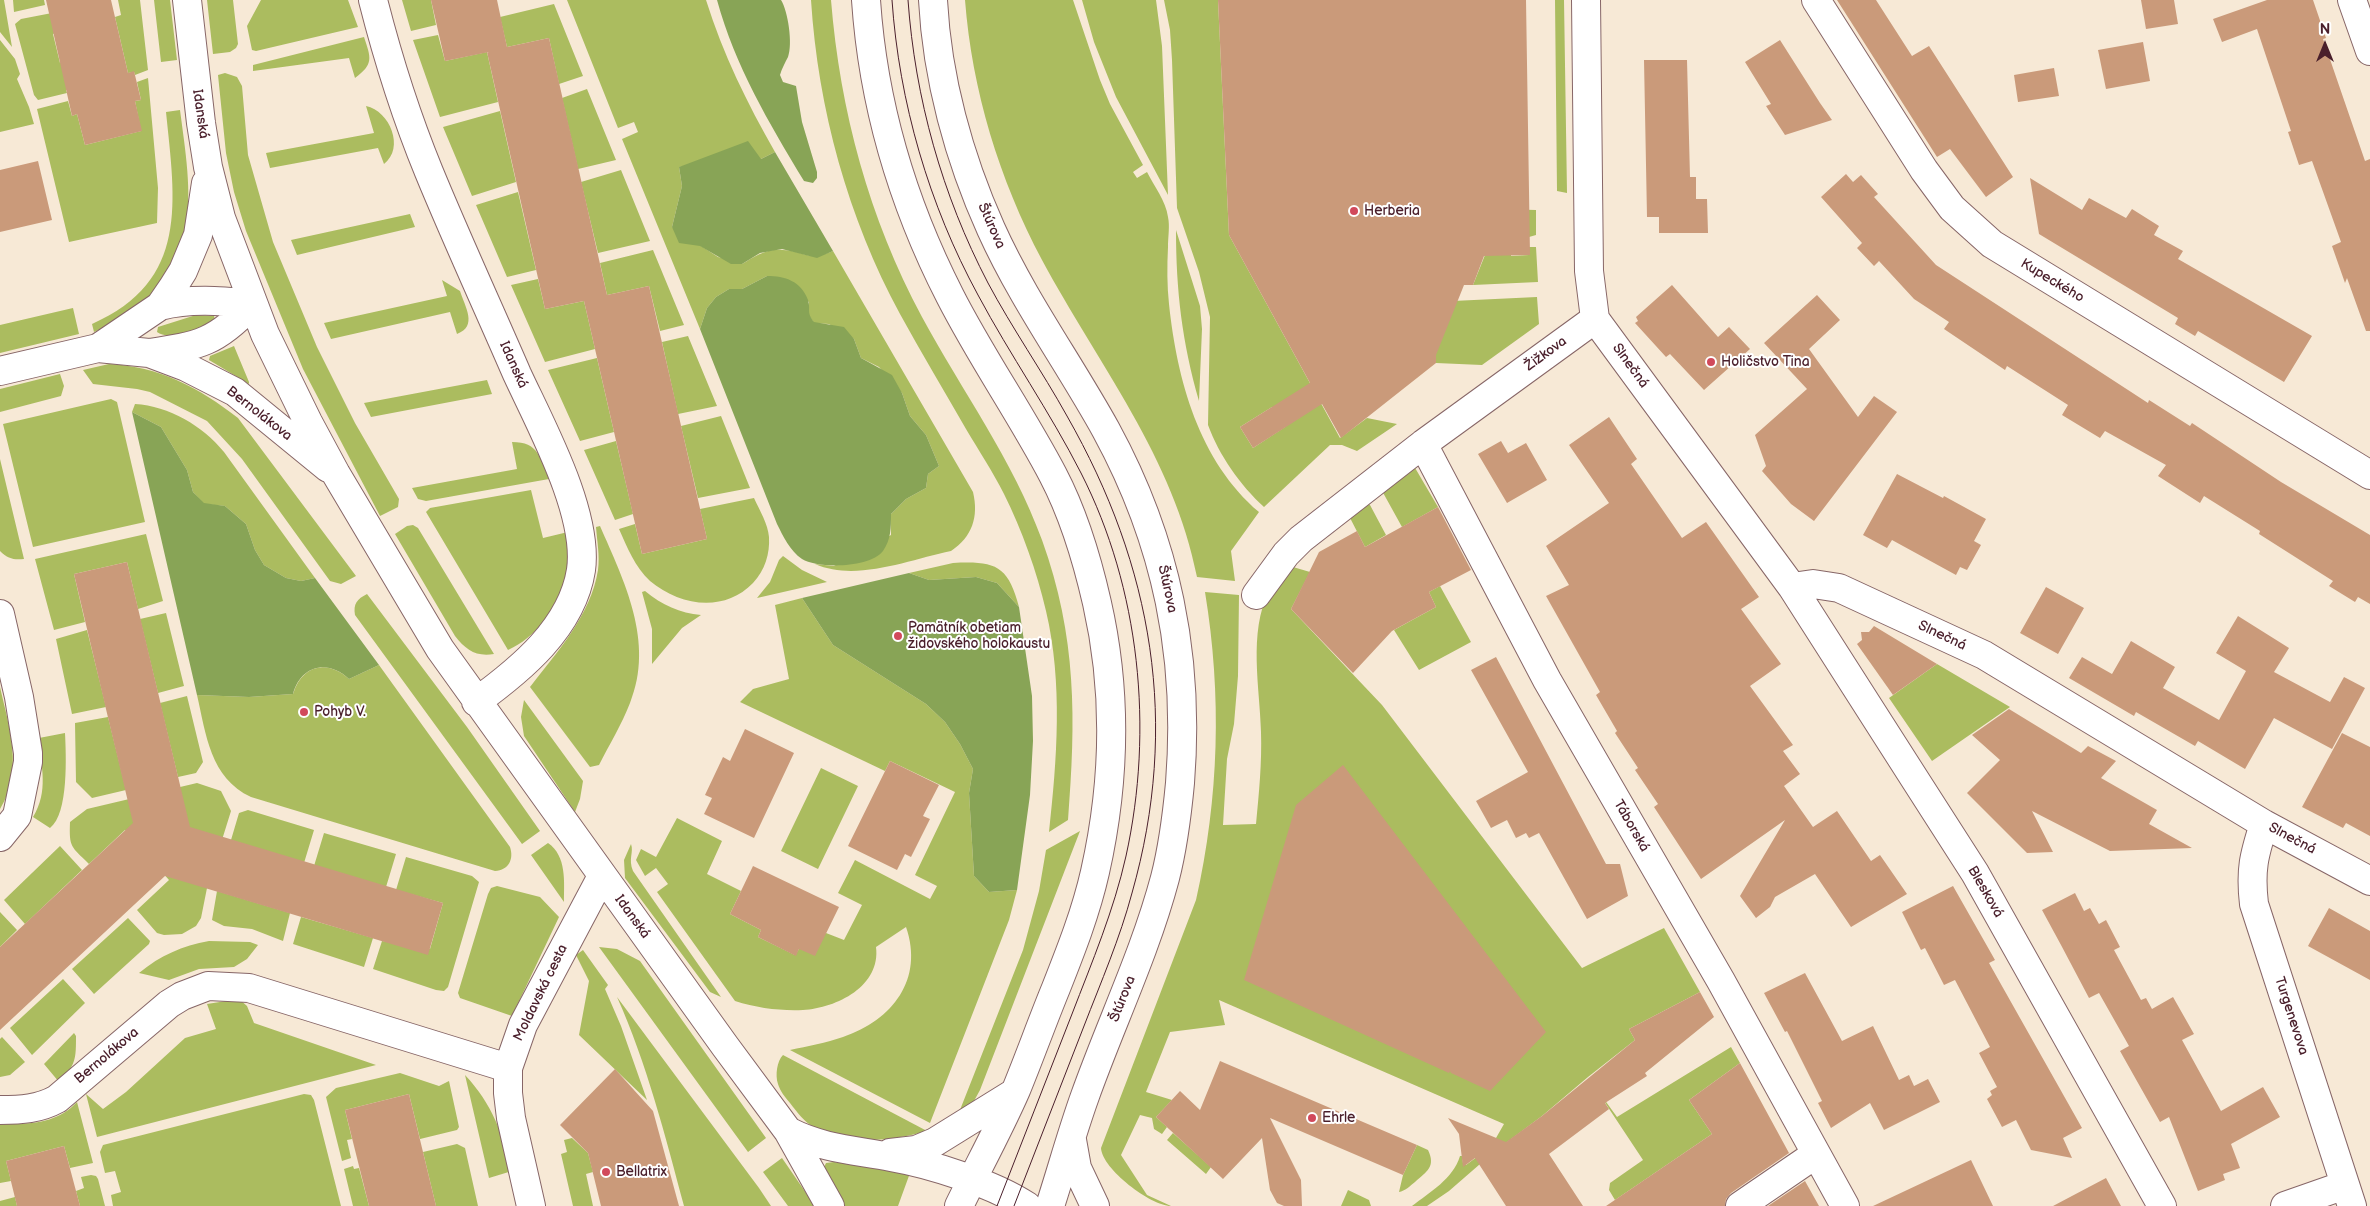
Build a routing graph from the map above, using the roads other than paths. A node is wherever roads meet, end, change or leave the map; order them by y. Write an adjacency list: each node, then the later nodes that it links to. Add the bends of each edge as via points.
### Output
1 (188, 0): 9 (street, Idanská)
2 (373, 0): 22 (street, Idanská, via 397,85 429,171 564,480 580,535 581,570 572,601 563,617 515,674)
3 (866, 0): 28 (street, via 884,121 913,213 950,297 1034,441 1069,510 1091,577 1108,662 1112,744 1096,871 1073,944)
4 (933, 0): 31 (street, Štúrova, via 946,90 971,179 1016,278 1125,467 1160,556 1176,633 1183,731 1173,841 1141,952)
5 (1586, 0): 12 (street, via 1589,271)
6 (1816, 0): 18 (street, Kupeckého, via 1924,170 1952,208 1992,244)
7 (2352, 0): 8 (street)
8 (2370, 51)
9 (208, 167): 10 (street, Idanská, via 221,218); 11 (street, Bernolákova, via 198,236 182,271)
10 (252, 304): 11 (street, Bernolákova, via 178,301); 14 (street, Bernolákova, via 232,326 214,338); 17 (street, Idanská)
11 (160, 306): 13 (street, Bernolákova)
12 (1595, 319): 16 (street, Žižkova); 19 (street, Slnečná)
13 (98, 348): 14 (street, Bernolákova); 15 (street, Bernolákova)
14 (149, 354): 17 (street, Bernolákova, via 199,372 235,392)
15 (0, 371)
16 (1423, 444): 20 (street, Žižkova, via 1301,539); 32 (street, Táborská, via 1547,680 1721,981)
17 (336, 474): 22 (street, Idanská, via 434,641)
18 (2370, 475)
19 (1792, 587): 23 (street, Slnečná, via 1812,584 1839,588 1984,655); 44 (street, Blesková, via 1975,873)
20 (1256, 596)
21 (0, 614): 24 (street, via 26,733 28,762 17,816)
22 (476, 702): 25 (street, Idanská)
23 (2264, 824): 26 (street, Slnečná); 35 (street, Turgenevova, via 2252,861 2254,904)
24 (0, 837)
25 (602, 876): 27 (street, Moldavská cesta, via 523,1026); 30 (street, Idanská)
26 (2370, 881)
27 (508, 1068): 29 (street, Bernolákova, via 249,988 208,986 169,1004 57,1099 23,1110); 36 (street, Moldavská cesta, via 511,1118)
28 (1015, 1092): 33 (street, Idanská, via 936,1142 916,1150); 34 (street)
29 (0, 1110)
30 (788, 1131): 33 (street, Idanská, via 831,1148); 37 (street, Idanská)
31 (1072, 1137): 40 (street, Štúrova); 41 (street, via 1077,1168)
32 (1816, 1154): 42 (street); 43 (street, Táborská)
33 (879, 1155): 34 (street, Idanská)
34 (972, 1181): 38 (street); 39 (street, Idanská)
35 (2348, 1196): 45 (street)
36 (531, 1206)
37 (830, 1206)
38 (960, 1206)
39 (1028, 1206)
40 (1050, 1206)
41 (1095, 1206)
42 (1740, 1206)
43 (1845, 1206)
44 (2162, 1206)
45 (2285, 1206)

